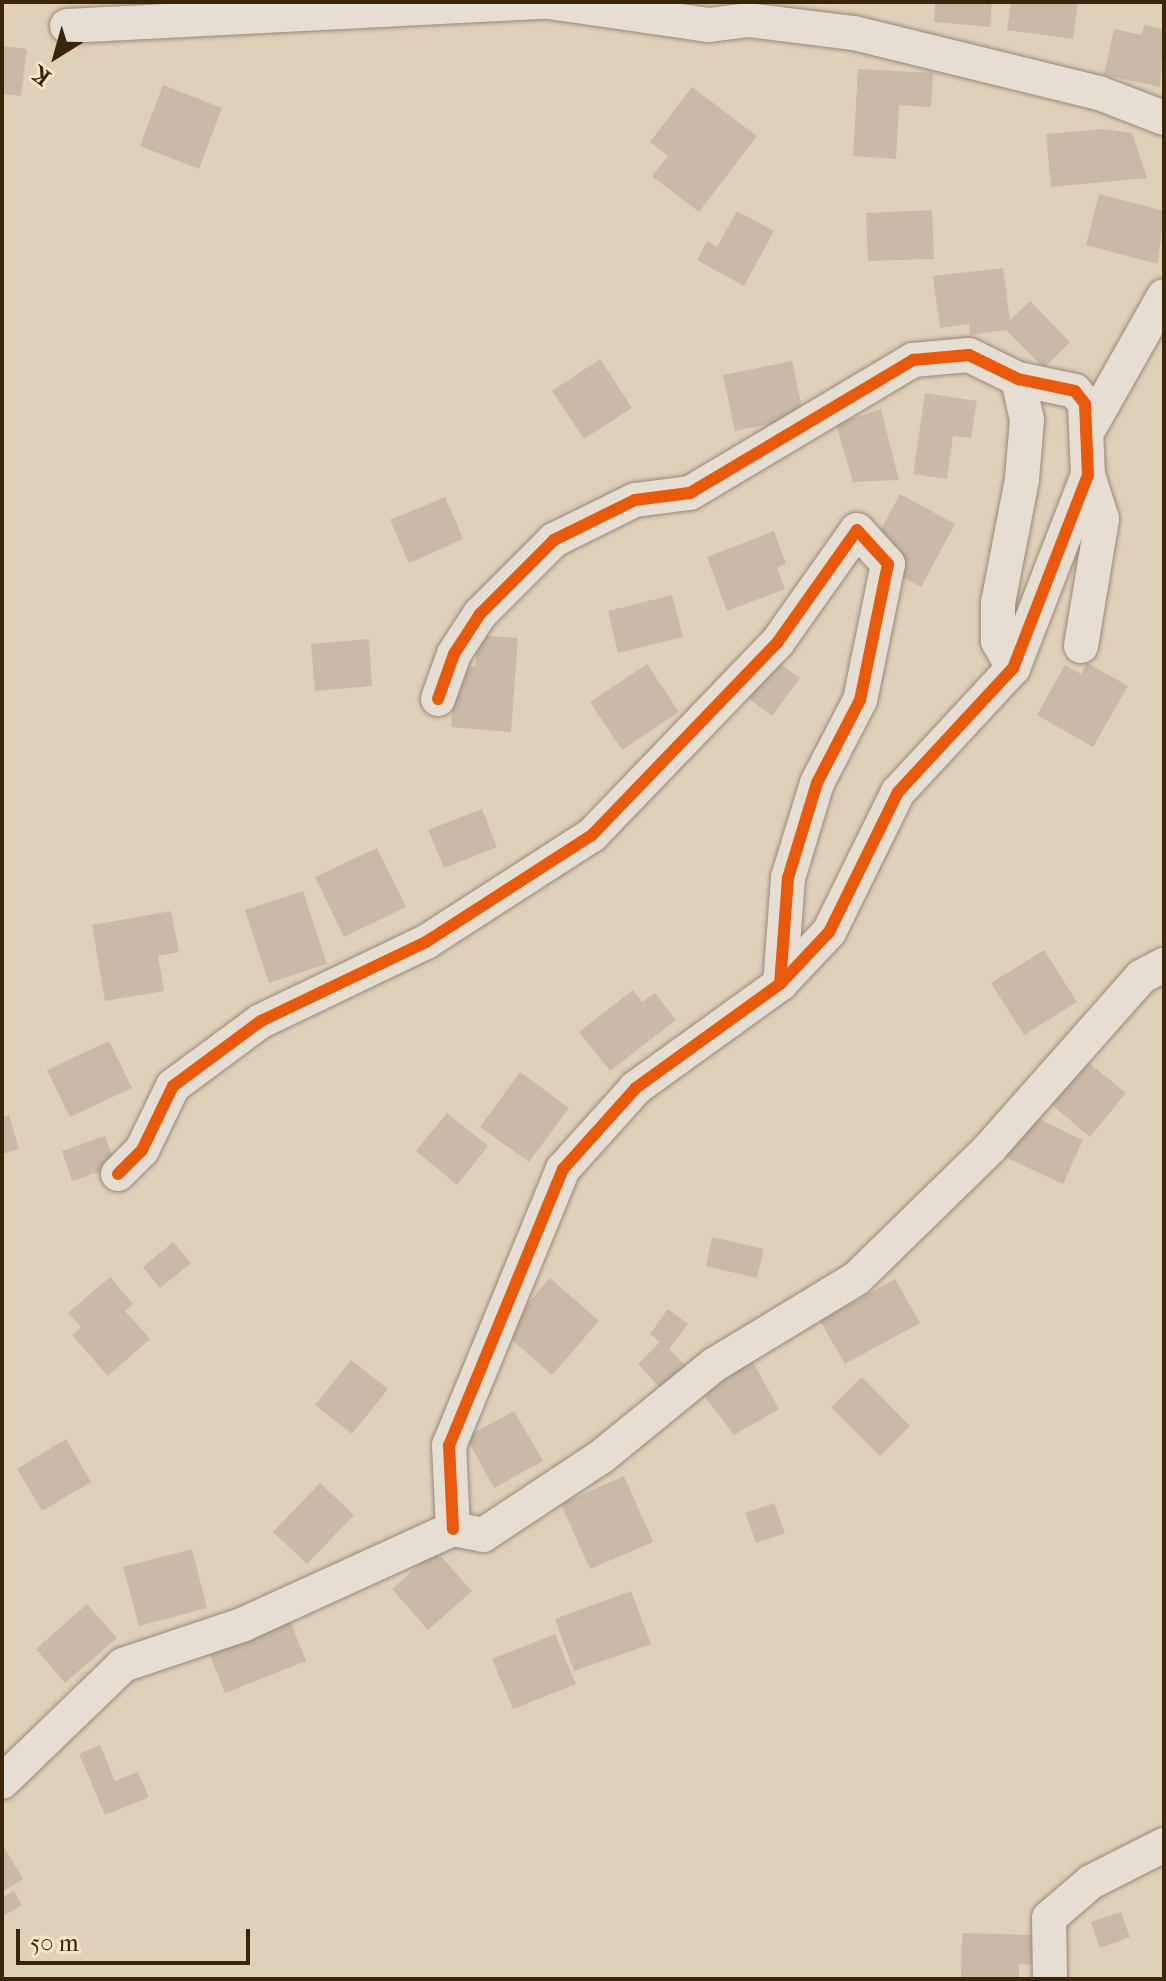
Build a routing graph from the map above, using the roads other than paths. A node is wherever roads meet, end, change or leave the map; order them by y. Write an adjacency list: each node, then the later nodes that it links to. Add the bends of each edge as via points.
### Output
1 (548, 2): 3 (street); 4 (street)
2 (760, 11): 3 (street); 5 (street, via 1099,93)
3 (710, 14)
4 (67, 26)
5 (1164, 118)
6 (1164, 296): 8 (street)
7 (1018, 379): 8 (street, via 1075,391); 11 (street, via 1027,420 1022,479 998,603 998,641); 12 (street, via 969,355 913,360 690,493 635,500 554,540 480,614 454,654)
8 (1091, 425): 9 (street)
9 (1088, 475): 10 (street, via 1102,519); 11 (street)
10 (1081, 646)
11 (1013, 668): 14 (street, via 898,792 829,932)
12 (438, 699)
13 (1164, 965): 16 (street, via 1141,977 989,1149 857,1278 714,1365 601,1457 483,1535)
14 (780, 984): 15 (street, via 788,878 817,783 860,700 888,564 857,530 777,643 592,835 426,942 261,1021 173,1086 142,1150); 16 (street, via 636,1088 563,1169 449,1445)
15 (118, 1174)
16 (453, 1529): 17 (street, via 242,1625 123,1665)
17 (2, 1782)
18 (1164, 1845): 19 (street, via 1091,1882 1049,1918)
19 (1050, 1979)

